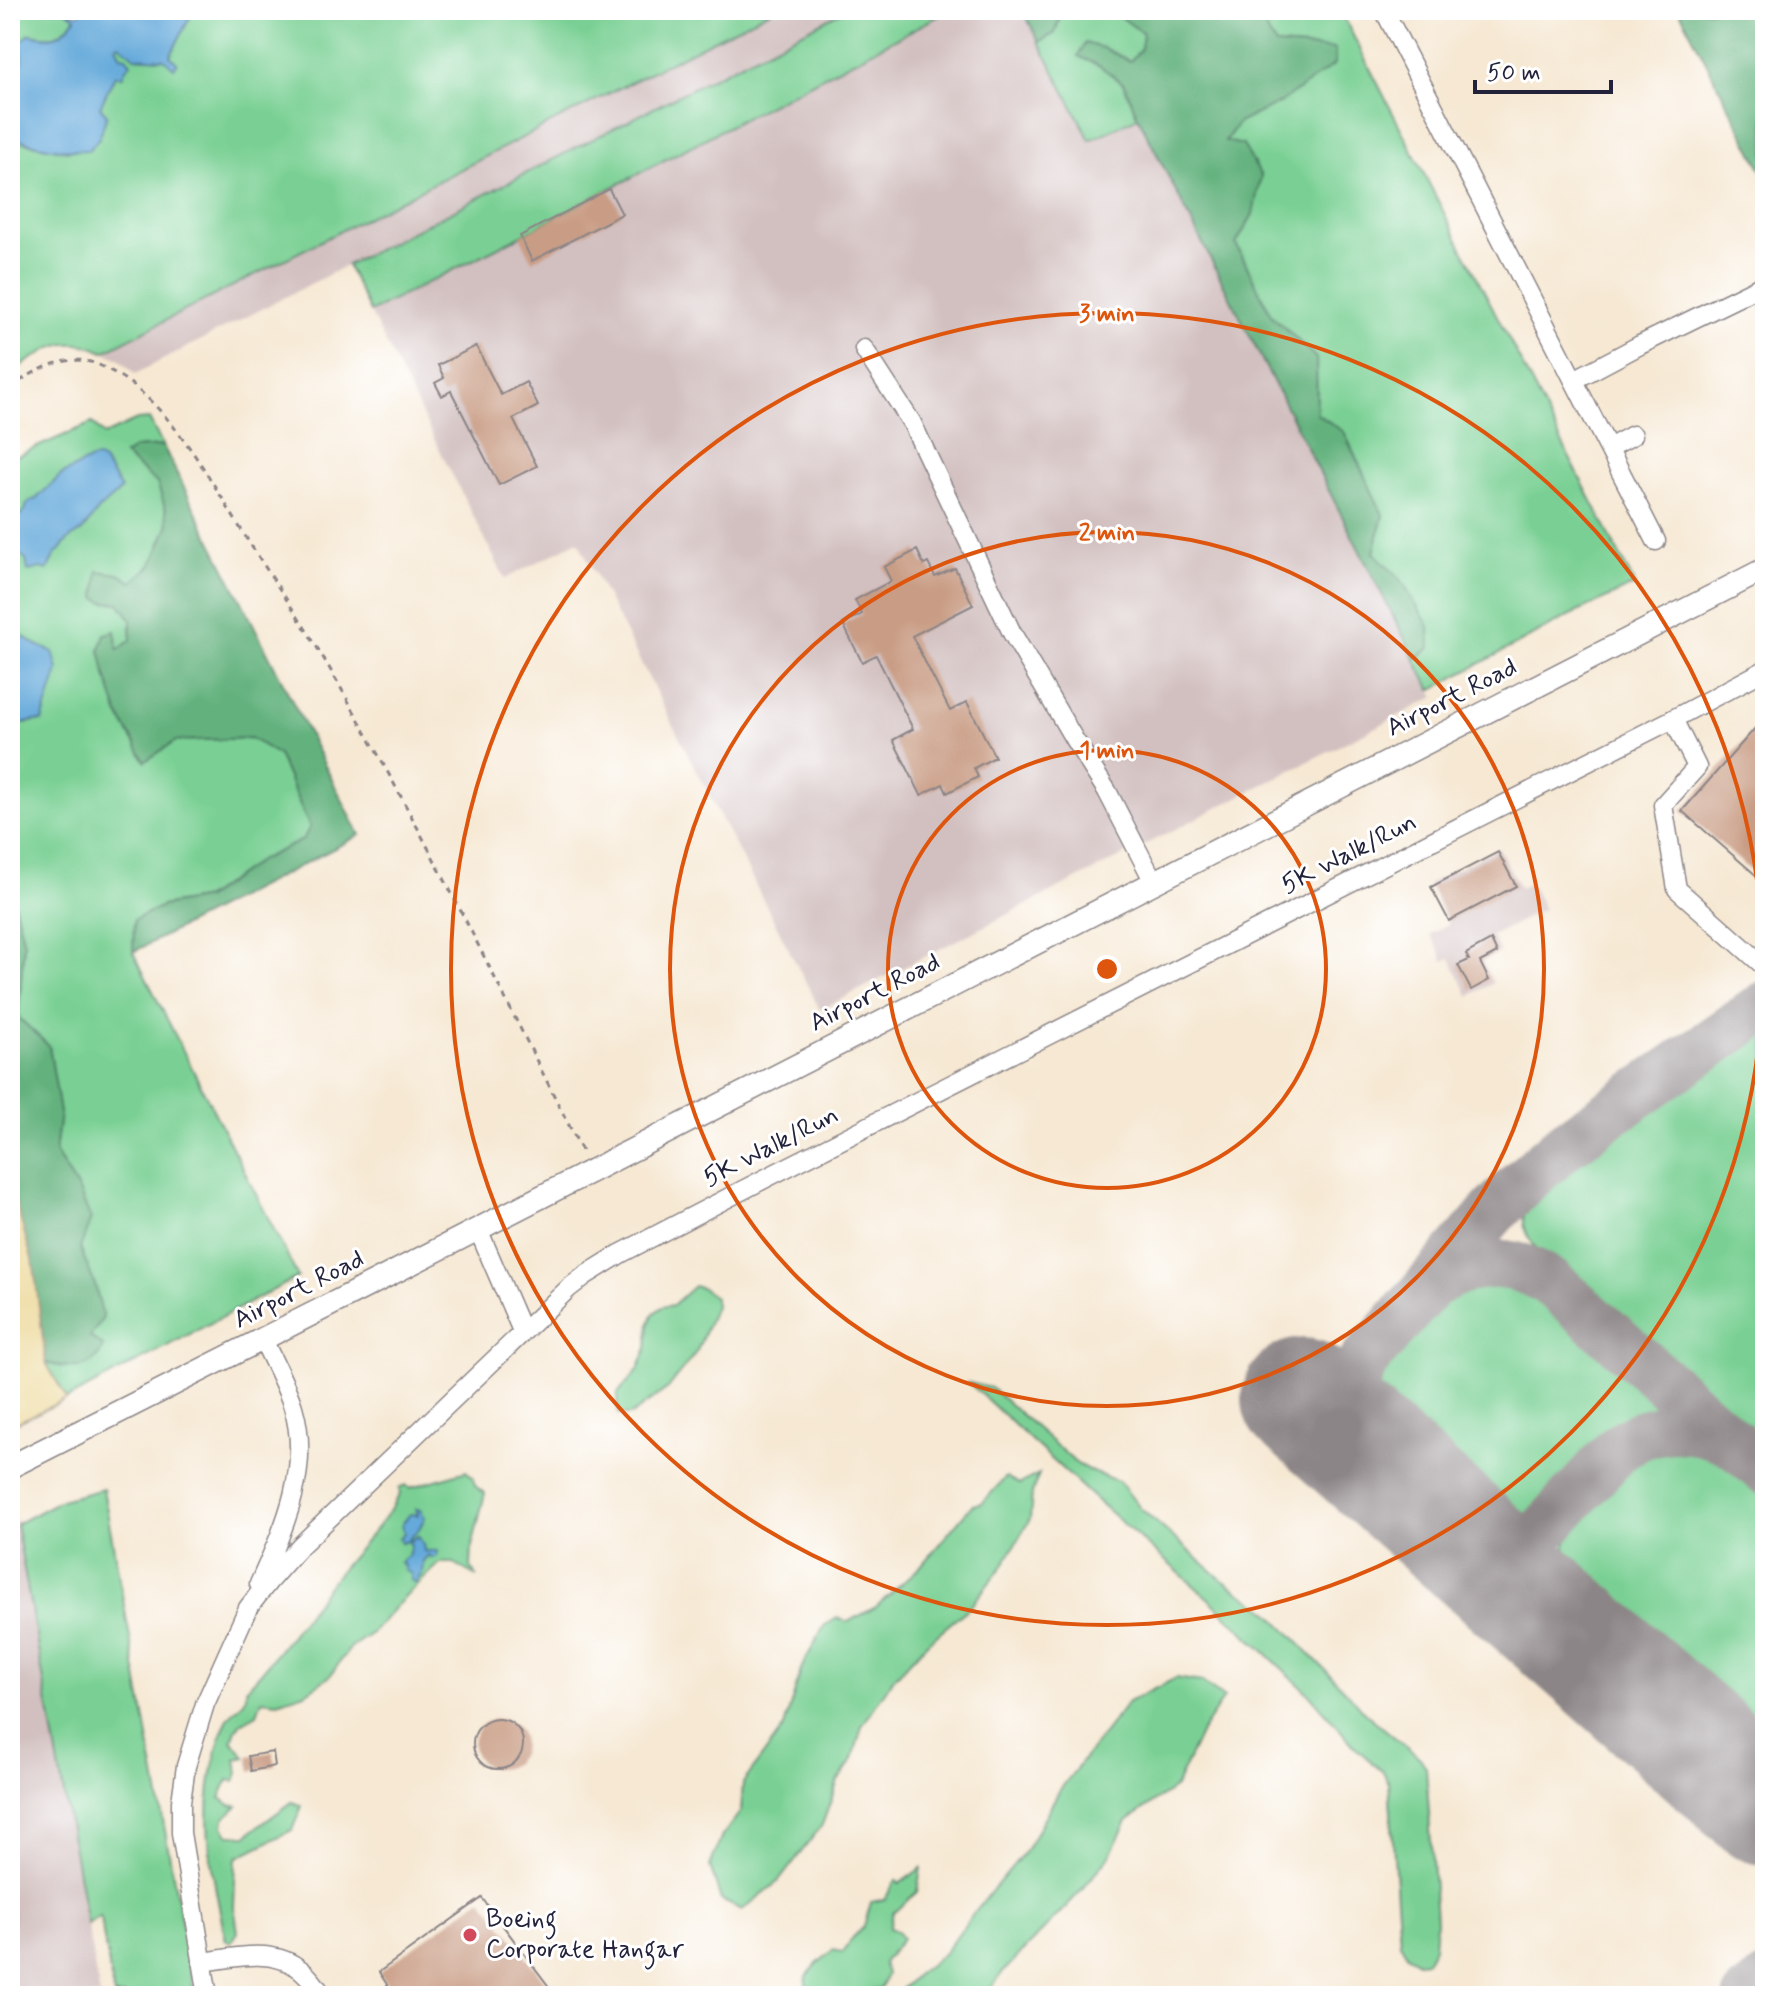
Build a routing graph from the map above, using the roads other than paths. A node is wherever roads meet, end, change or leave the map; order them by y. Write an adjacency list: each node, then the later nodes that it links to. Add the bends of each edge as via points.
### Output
1 (1384, 10): 4 (lane)
2 (1765, 284): 4 (lane)
3 (864, 349): 11 (lane, via 912,423 1012,633 1107,791)
4 (1574, 380): 6 (lane)
5 (1633, 435): 6 (lane)
6 (1609, 448): 7 (lane)
7 (1656, 541)
8 (1765, 569): 11 (main road, Airport Road)
9 (1765, 670): 10 (lane, 5K Walk/Run)
10 (1673, 719): 12 (lane, via 1697,767 1663,805 1677,889); 14 (lane, 5K Walk/Run, via 620,1254 569,1288)
11 (1154, 882): 13 (main road, Airport Road)
12 (1765, 967)
13 (478, 1229): 14 (lane); 15 (main road, Airport Road)
14 (522, 1331): 17 (lane, 5K Walk/Run, via 300,1546)
15 (263, 1339): 16 (main road, Airport Road); 17 (lane, via 294,1410 300,1463 288,1514)
16 (10, 1467)
17 (248, 1608): 18 (lane, 5K Walk/Run, via 198,1721 182,1788 181,1833)
18 (202, 1962): 19 (lane, 5K Walk/Run); 20 (lane, via 277,1958 297,1966)
19 (208, 1996)
20 (323, 1996)

